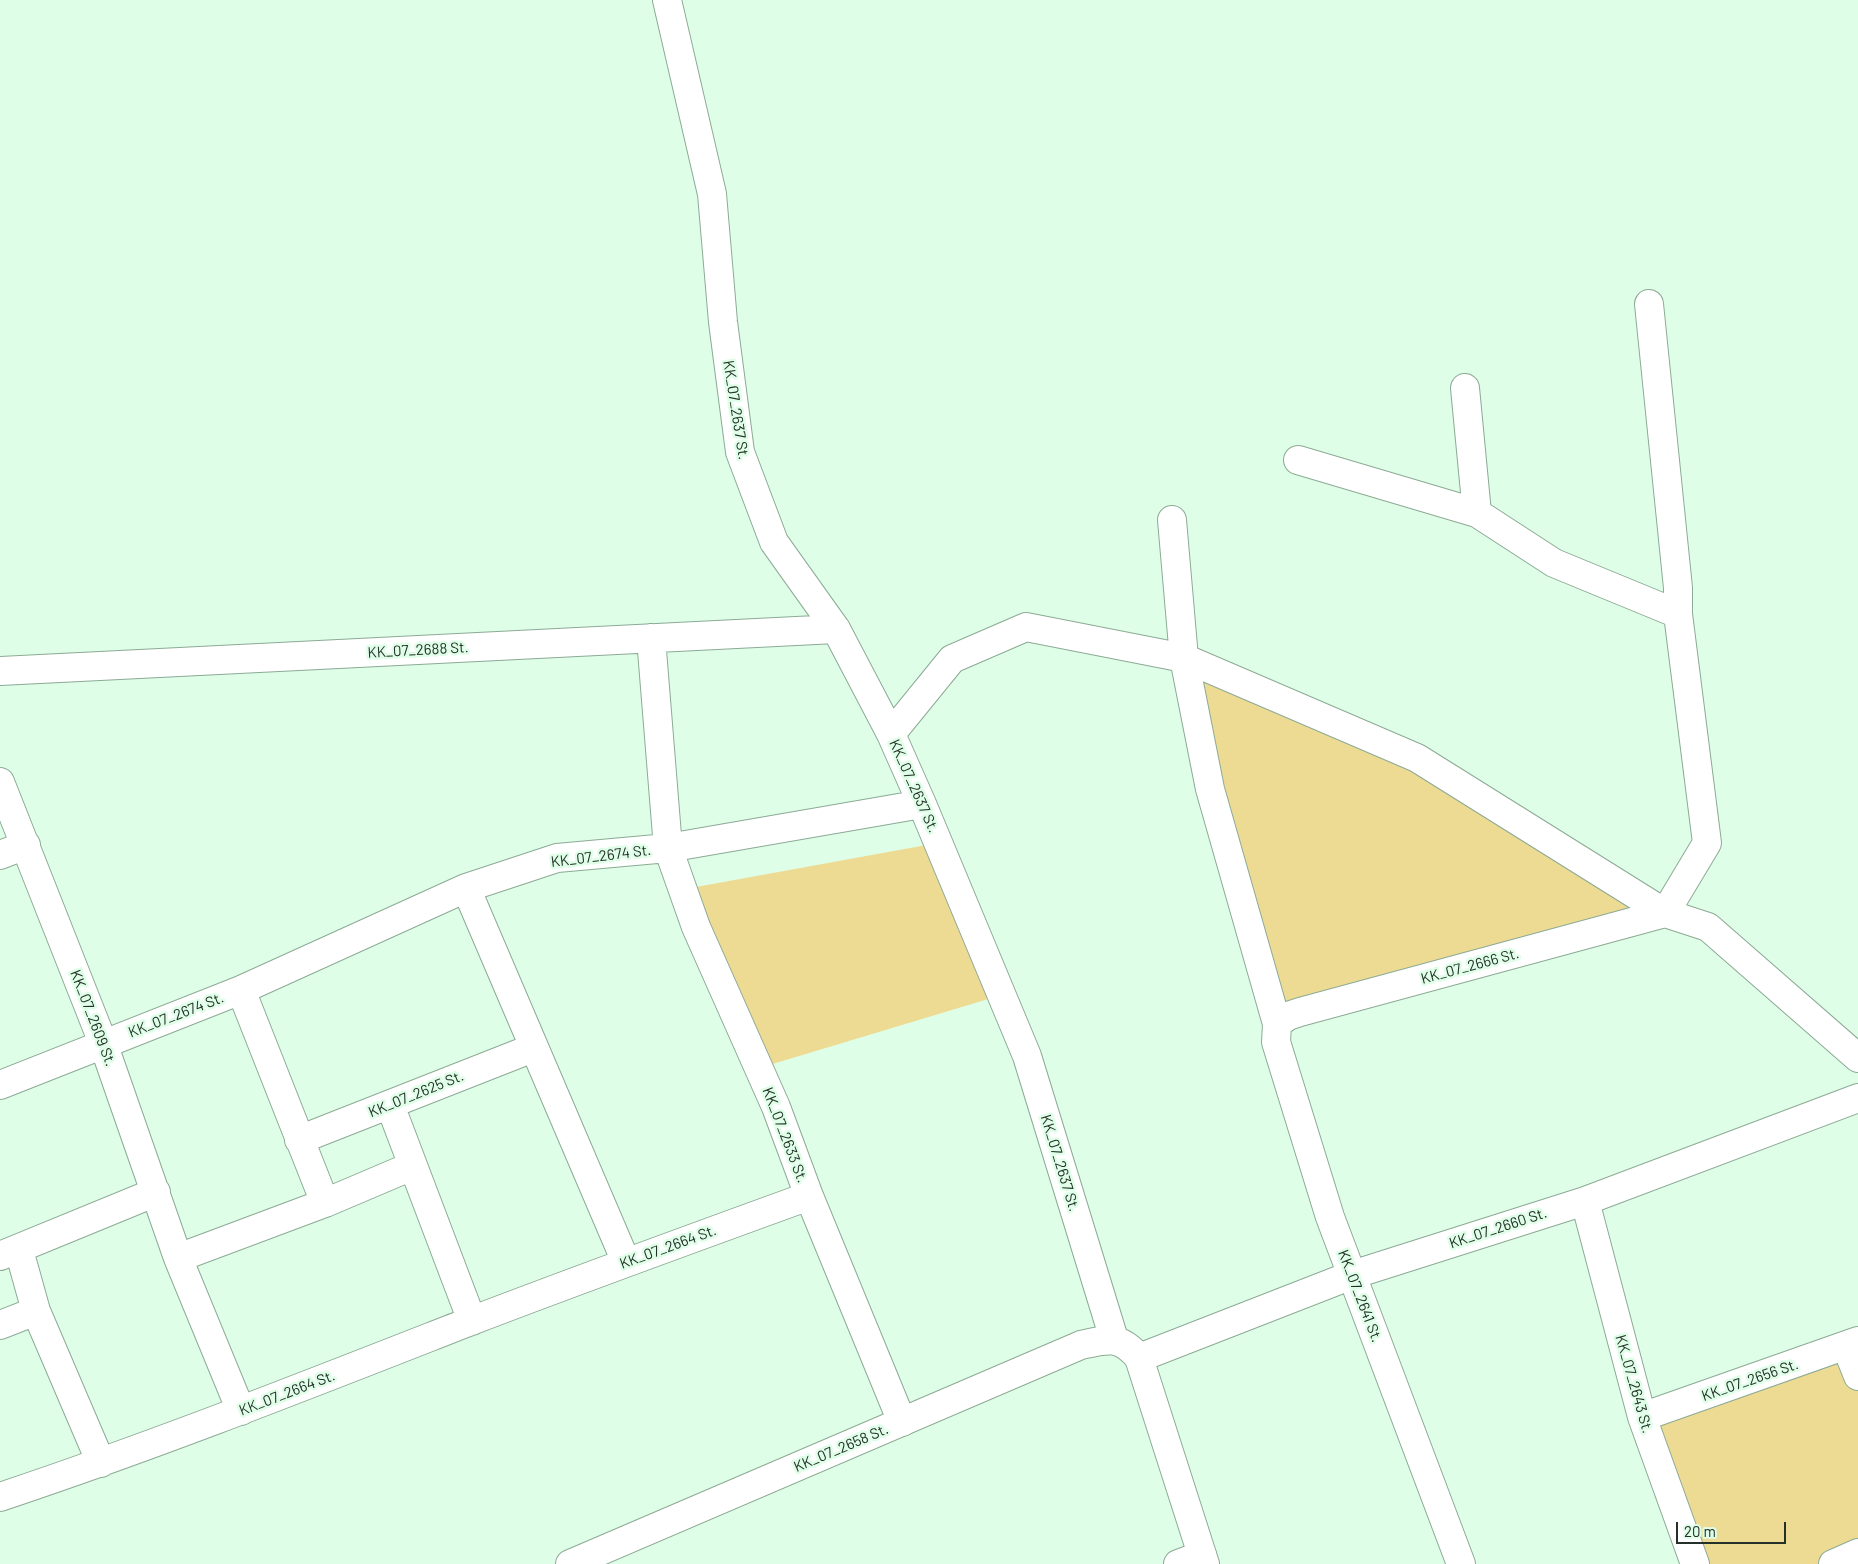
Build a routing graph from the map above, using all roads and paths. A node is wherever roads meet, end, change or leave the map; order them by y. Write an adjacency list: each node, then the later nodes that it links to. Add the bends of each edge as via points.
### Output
1 (667, 0): 8 (street, KK_07_2637 St., via 712,194 723,322 740,452 774,542)
2 (1649, 304): 7 (street)
3 (1465, 388): 5 (street)
4 (1298, 460): 5 (street)
5 (1476, 513): 7 (street, via 1554,563)
6 (1172, 520): 10 (street, KK_07_2641 St.)
7 (1678, 614): 19 (street, via 1707,843)
8 (836, 629): 9 (street, KK_07_2688 St.); 12 (street, KK_07_2637 St.)
9 (651, 638): 11 (street, KK_07_2688 St.); 16 (street, KK_07_2633 St.)
10 (1184, 658): 12 (street, via 1026,627 952,659); 19 (street, via 1417,758); 21 (street, KK_07_2641 St., via 1210,789)
11 (0, 671)
12 (891, 734): 14 (street, KK_07_2637 St.)
13 (0, 782): 15 (street, KK_07_2609 St.)
14 (922, 804): 16 (street, KK_07_2674 St.); 41 (street, KK_07_2637 St., via 1027,1056)
15 (26, 845): 17 (street); 22 (street, KK_07_2609 St.)
16 (668, 848): 18 (street, KK_07_2674 St., via 557,858); 31 (street, KK_07_2633 St., via 696,927 776,1107)
17 (0, 855)
18 (466, 888): 20 (street, KK_07_2674 St.); 23 (street)
19 (1664, 912): 21 (street, KK_07_2666 St., via 1300,1012); 24 (street, via 1708,927)
20 (241, 990): 22 (street, KK_07_2674 St.); 28 (street, KK_07_2674 St.)
21 (1277, 1024): 37 (street, KK_07_2641 St., via 1276,1042 1330,1217)
22 (104, 1043): 25 (street, KK_07_2674 St.); 30 (street, KK_07_2609 St.)
23 (533, 1048): 27 (street, KK_07_2625 St.); 36 (street)
24 (1858, 1058)
25 (0, 1085)
26 (1858, 1098): 32 (street, KK_07_2660 St.)
27 (390, 1104): 28 (street, KK_07_2625 St.); 29 (street)
28 (299, 1140): 33 (street, KK_07_2674 St.)
29 (412, 1166): 33 (street); 39 (street)
30 (156, 1192): 34 (street); 35 (street, KK_07_2609 St.)
31 (809, 1196): 36 (street, KK_07_2664 St.); 47 (street, KK_07_2633 St.)
32 (1585, 1201): 37 (street, KK_07_2660 St.); 46 (street, KK_07_2643 St.)
33 (325, 1203): 35 (street)
34 (9, 1253): 38 (street)
35 (178, 1258): 45 (street, KK_07_2609 St.)
36 (626, 1262): 39 (street, KK_07_2664 St.)
37 (1352, 1275): 43 (street, KK_07_2660 St.); 53 (street, KK_07_2641 St.)
38 (36, 1311): 40 (street); 48 (street)
39 (472, 1321): 45 (street, KK_07_2664 St.)
40 (0, 1325)
41 (1114, 1339): 43 (street, via 1130,1347); 47 (street, KK_07_2658 St., via 1081,1345)
42 (1852, 1344): 44 (street); 46 (street, KK_07_2656 St.)
43 (1139, 1358): 51 (street)
44 (1858, 1376)
45 (241, 1411): 48 (street, KK_07_2664 St.)
46 (1642, 1417): 54 (street, KK_07_2643 St.)
47 (902, 1422): 52 (street, KK_07_2658 St.)
48 (101, 1463): 49 (street, KK_07_2664 St.)
49 (0, 1497)
50 (1858, 1553): 55 (street)
51 (1195, 1561)
52 (570, 1564)
53 (1461, 1564)
54 (1695, 1564)
55 (1832, 1564)

